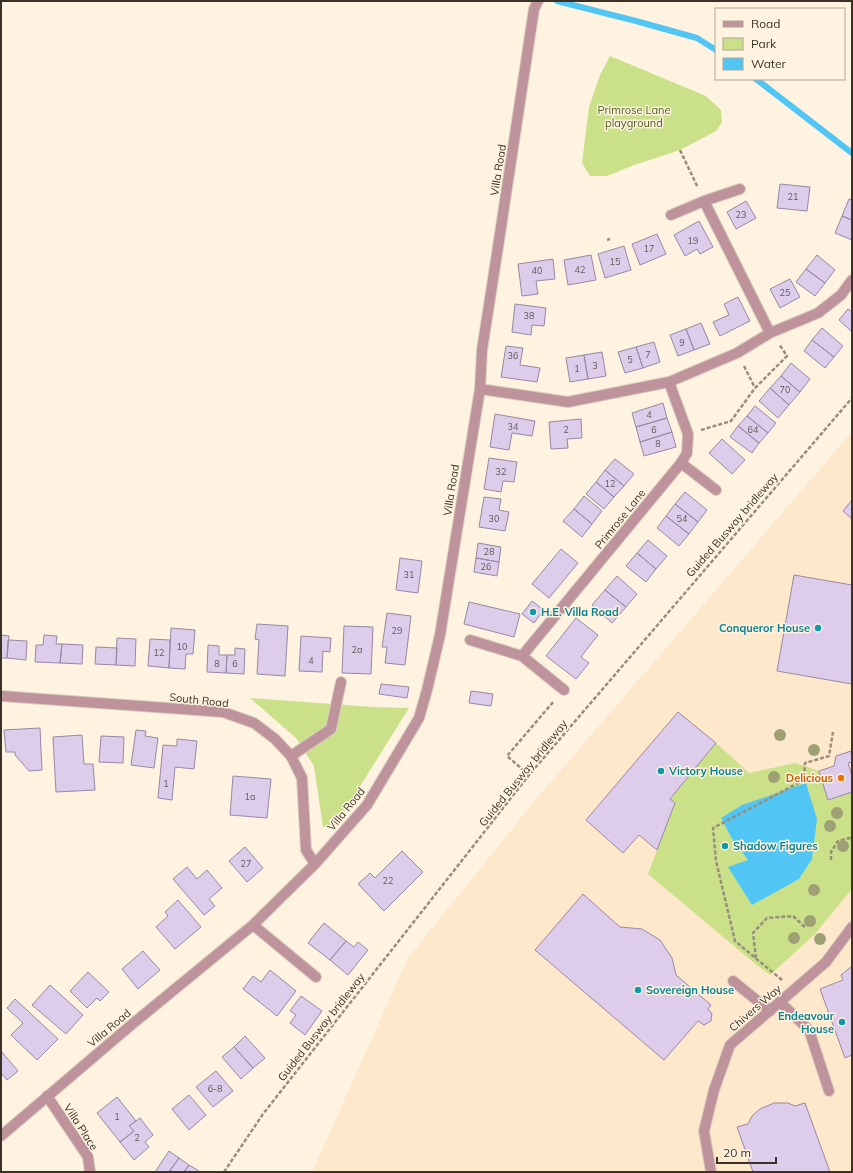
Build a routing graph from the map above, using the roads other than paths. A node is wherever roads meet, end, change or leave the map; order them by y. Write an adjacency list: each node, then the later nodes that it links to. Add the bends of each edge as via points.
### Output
1 (536, 5): 8 (street, Villa Road, via 482,350)
2 (740, 189): 3 (street)
3 (702, 197): 4 (street); 6 (street)
4 (671, 216)
5 (852, 280): 6 (street, via 841,295 818,313)
6 (770, 333): 7 (street, via 737,353)
7 (669, 382): 8 (street, via 568,402); 9 (street, Primrose Lane, via 688,434 687,453)
8 (480, 389): 17 (street, Villa Road, via 440,635 419,718 367,805)
9 (681, 463): 10 (street); 12 (street, Primrose Lane)
10 (716, 490)
11 (470, 640): 12 (street)
12 (522, 656): 14 (street)
13 (342, 682): 16 (street, via 331,729)
14 (564, 690)
15 (1, 696): 16 (street, South Road, via 223,712 254,723 275,739)
16 (291, 756): 17 (street, South Road, via 302,778 306,850)
17 (315, 864): 18 (street, Villa Road)
18 (253, 925): 20 (street); 25 (street, Villa Road)
19 (852, 927): 22 (street, Chivers Way, via 826,962)
20 (316, 977)
21 (733, 981): 23 (street)
22 (780, 1002): 23 (street, Chivers Way); 24 (street, via 809,1030)
23 (770, 1011): 28 (street, Chivers Way, via 730,1045 714,1090 704,1131)
24 (829, 1091)
25 (47, 1096): 26 (street, Villa Road); 27 (street, Villa Place, via 88,1157)
26 (1, 1136)
27 (90, 1172)
28 (711, 1172)

